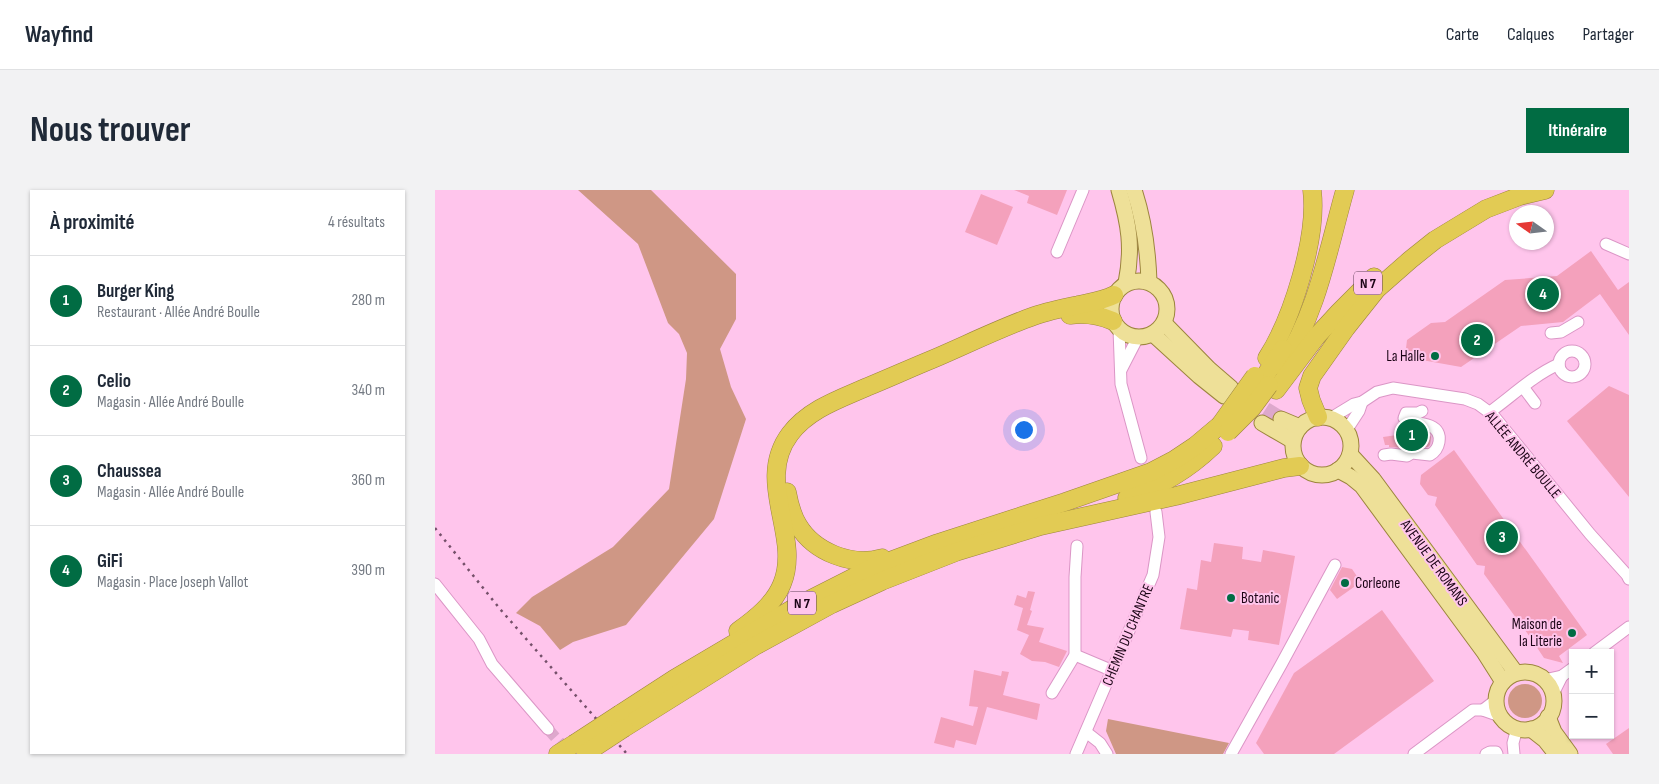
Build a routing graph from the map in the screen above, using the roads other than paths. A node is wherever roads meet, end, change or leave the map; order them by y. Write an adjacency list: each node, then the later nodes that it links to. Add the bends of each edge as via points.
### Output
1 (1083, 190): 10 (street)
2 (1119, 190): 13 (main road, via 1130,243)
3 (1134, 190): 12 (main road, via 1142,216)
4 (1312, 190): 21 (highway, N 7, via 1311,229 1295,295 1271,352)
5 (1336, 190): 21 (highway, N 7, via 1302,307)
6 (1345, 190): 21 (highway, N 7, via 1304,329 1288,357)
7 (1545, 190): 8 (highway, N 7)
8 (1486, 209): 21 (highway, N 7, via 1472,211 1412,245); 28 (highway, N 7, via 1435,240 1410,260 1377,289 1346,328 1309,381 1311,400)
9 (1606, 244): 11 (street)
10 (1057, 252)
11 (1629, 254)
12 (1149, 282): 13 (main road, via 1141,280); 14 (main road, via 1163,294)
13 (1120, 289): 16 (main road, via 1111,303); 54 (highway, N 7, via 1106,300 1054,310 1020,321 833,402 803,420 783,446 778,460 776,476 786,544 782,584 751,622)
14 (1161, 322): 17 (main road); 23 (main road, via 1199,376)
15 (1578, 322): 18 (street, via 1556,333)
16 (1116, 325): 17 (main road, via 1128,335); 20 (street); 42 (highway, via 1094,315 1079,314 1037,324 841,407 819,419 806,431 791,457 786,484 789,504 797,523 816,545 839,557 867,561)
17 (1138, 337): 20 (street)
18 (1571, 351): 19 (street, via 1563,355); 19 (street, via 1585,359 1582,374 1574,378 1565,376)
19 (1559, 364): 22 (street)
20 (1120, 371): 37 (street)
21 (1265, 383): 32 (highway, N 7, bridge, via 1243,402)
22 (1523, 386): 25 (street); 27 (street)
23 (1227, 392)
24 (1363, 402): 27 (street, ALLÉE ANDRÉ BOULLE, via 1377,392 1393,388 1465,399); 28 (street, ALLÉE ANDRÉ BOULLE); 33 (street)
25 (1535, 403)
26 (1422, 411): 36 (street, via 1405,412 1404,418 1407,422 1435,428 1440,441 1437,450 1430,455)
27 (1490, 412): 45 (street, ALLÉE ANDRÉ BOULLE)
28 (1324, 418): 31 (main road, via 1311,419); 33 (main road, via 1342,425)
29 (1281, 419): 31 (main road)
30 (1262, 423): 34 (main road)
31 (1300, 427): 34 (main road)
32 (1228, 431): 41 (highway, N 7, via 1183,471 1142,493); 42 (highway, N 7, via 1151,472)
33 (1346, 431): 35 (main road, via 1351,442)
34 (1293, 441): 38 (main road, via 1294,454)
35 (1350, 454): 39 (main road); 53 (main road, AVENUE DE ROMANS, via 1373,479)
36 (1384, 454)
37 (1141, 458)
38 (1300, 466): 39 (main road, via 1319,476); 41 (highway)
39 (1338, 470): 53 (main road, AVENUE DE ROMANS, via 1362,486 1484,652)
40 (1156, 512): 50 (street, CHEMIN DU CHANTRE, via 1159,537 1153,575)
41 (1063, 520): 62 (highway, N 7, via 957,552 831,604)
42 (938, 542): 54 (highway, N 7, via 874,566 799,604)
43 (1077, 546): 49 (street)
44 (1335, 564): 71 (street)
45 (1628, 577)
46 (435, 584): 63 (street, via 479,639 492,664)
47 (1629, 627): 48 (street)
48 (1599, 649)
49 (1075, 656): 50 (street); 56 (street)
50 (1113, 671): 65 (street, CHEMIN DU CHANTRE)
51 (1569, 671): 52 (street)
52 (1561, 676): 55 (street); 57 (street)
53 (1509, 677): 55 (main road, via 1531,672); 58 (main road, via 1499,687)
54 (674, 679): 62 (highway, N 7)
55 (1544, 680): 57 (main road)
56 (1052, 692)
57 (1553, 694): 61 (main road, via 1553,706)
58 (1496, 700): 59 (street); 60 (main road)
59 (1483, 710): 60 (street); 72 (street, via 1473,710)
60 (1500, 716): 64 (main road, via 1510,726)
61 (1548, 717): 64 (main road, via 1541,724); 67 (main road)
62 (622, 721): 66 (highway, N 7, bridge)
63 (548, 729)
64 (1524, 729): 67 (main road); 75 (street, via 1513,743)
65 (1086, 732): 69 (street, CHEMIN DU CHANTRE); 70 (street, via 1100,743)
66 (581, 750): 68 (highway, N 7)
67 (1566, 752)
68 (558, 754)
69 (1077, 754)
70 (1107, 754)
71 (1231, 754)
72 (1414, 754)
73 (1486, 754): 74 (street)
74 (1497, 754)
75 (1514, 754)

